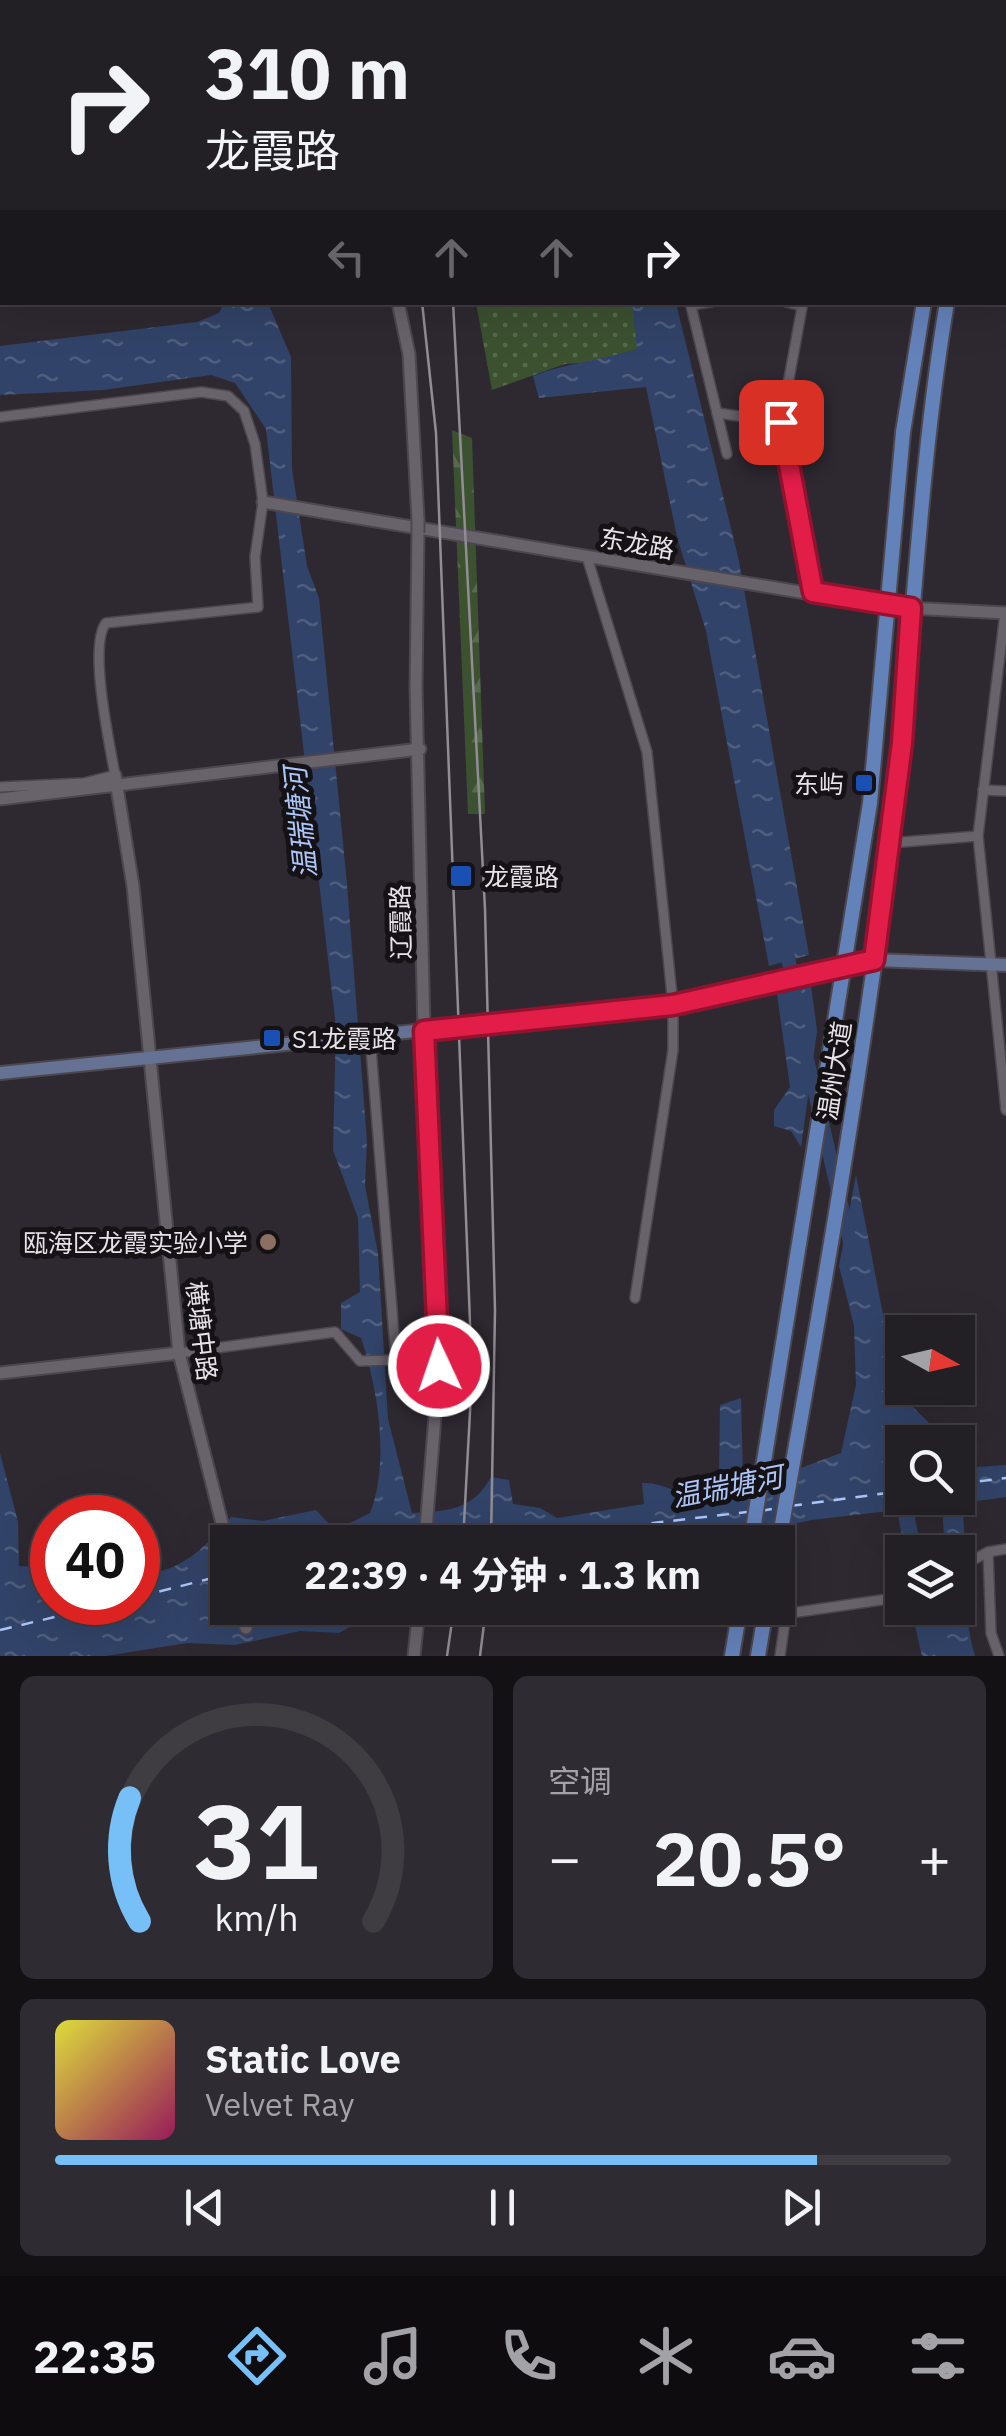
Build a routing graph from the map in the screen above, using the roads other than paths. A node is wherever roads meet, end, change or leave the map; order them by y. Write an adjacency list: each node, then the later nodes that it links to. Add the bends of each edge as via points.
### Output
1 (399, 305): 16 (street, 辽霞路, via 409,354 418,527)
2 (690, 305): 6 (street)
3 (802, 305): 8 (street)
4 (924, 305): 13 (main road, 温州大道, via 903,432)
5 (948, 305): 14 (main road, 温州大道, via 925,441)
6 (717, 412): 8 (street); 9 (street)
7 (0, 417): 10 (street, via 201,392 228,396 244,411)
8 (781, 422): 12 (street)
9 (727, 454)
10 (266, 502): 11 (street, 东龙路); 17 (street, via 255,557 258,607 106,623 100,630)
11 (588, 557): 12 (street, 东龙路); 28 (street, via 647,752)
12 (813, 592): 13 (street, 东龙路)
13 (889, 606): 14 (street, 东龙路); 25 (main road, 温州大道, via 878,740)
14 (911, 608): 15 (street, 东龙路); 23 (main road, 温州大道)
15 (1006, 613): 19 (street)
16 (420, 749): 17 (street); 29 (street, 辽霞路)
17 (116, 781): 18 (street); 21 (street); 31 (street, 横塘中路)
18 (0, 788)
19 (983, 790): 20 (street); 22 (street)
20 (1006, 791)
21 (0, 798)
22 (978, 836): 23 (street); 26 (street)
23 (890, 843): 24 (main road, 温州大道)
24 (874, 960): 25 (main road); 26 (main road); 40 (main road, 温州大道)
25 (844, 964): 28 (main road); 39 (main road, 温州大道)
26 (989, 965): 27 (main road); 33 (street)
27 (1006, 965)
28 (673, 1005): 29 (main road); 34 (street)
29 (424, 1031): 30 (main road); 38 (street, 辽霞路, via 439,1366)
30 (370, 1036): 31 (main road); 35 (street, via 396,1360 363,1362 335,1332)
31 (149, 1056): 32 (main road); 35 (street, 横塘中路)
32 (0, 1073)
33 (1006, 1110)
34 (636, 1298)
35 (179, 1353): 36 (street); 37 (street, 横塘中路)
36 (0, 1373)
37 (222, 1525)
38 (426, 1525)
39 (754, 1525)
40 (782, 1525)
41 (1006, 1549): 42 (street)
42 (988, 1552): 43 (street); 54 (street)
43 (975, 1559)
44 (885, 1600): 53 (street, via 791,1613)
45 (245, 1625): 49 (street)
46 (417, 1625): 50 (street)
47 (737, 1625): 51 (main road)
48 (763, 1625): 52 (main road)
49 (246, 1628)
50 (414, 1656)
51 (732, 1656)
52 (758, 1656)
53 (780, 1656)
54 (999, 1656)

